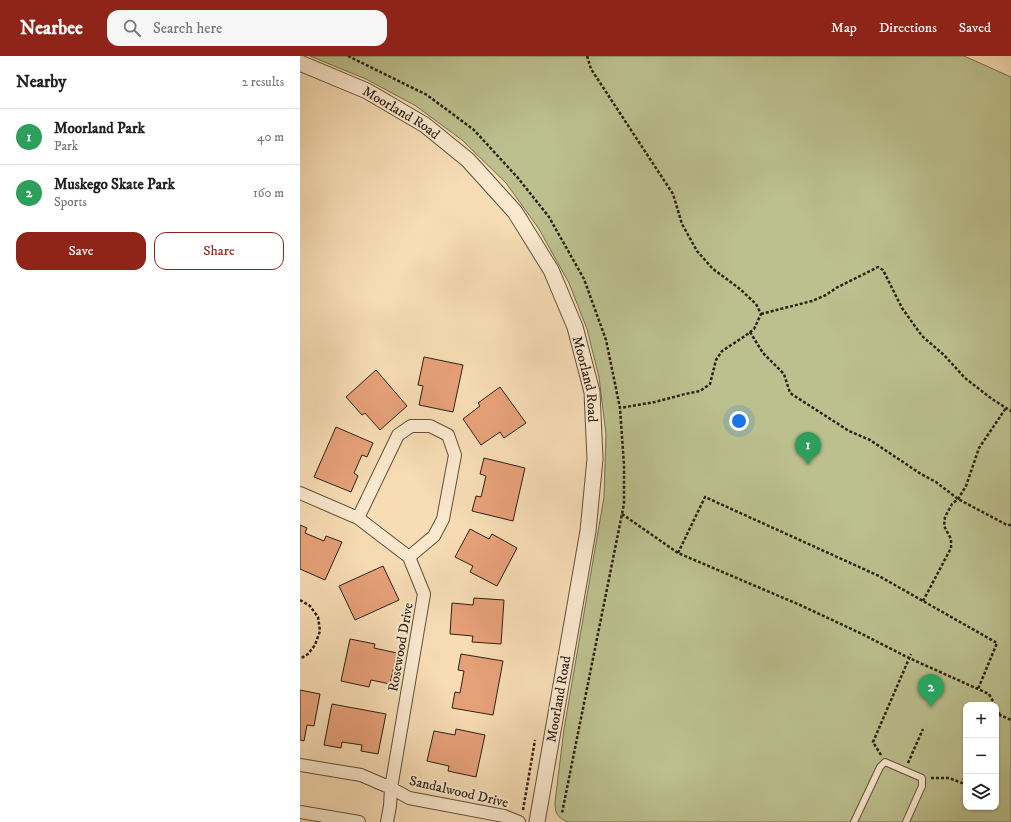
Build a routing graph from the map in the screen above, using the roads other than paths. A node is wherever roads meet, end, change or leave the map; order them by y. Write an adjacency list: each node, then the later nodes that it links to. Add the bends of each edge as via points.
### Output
1 (300, 63): 11 (street, Moorland Road, via 367,90 425,125 468,160 515,212 550,270 575,327 592,392 595,459 588,531)
2 (300, 493): 3 (street)
3 (358, 518): 4 (street); 4 (street, via 398,435 411,426 430,426 448,435 456,455 443,519 434,536)
4 (409, 557): 6 (street, Rosewood Drive, via 424,594)
5 (300, 765): 6 (street, Sandalwood Drive, via 361,775)
6 (391, 788): 8 (street, Sandalwood Drive, via 409,798); 10 (street, Rosewood Drive)
7 (300, 812): 9 (street)
8 (521, 819)
9 (359, 822)
10 (387, 822)
11 (537, 822)
12 (854, 822): 13 (lane, via 880,767 885,762 922,778 922,786)
13 (906, 822)

